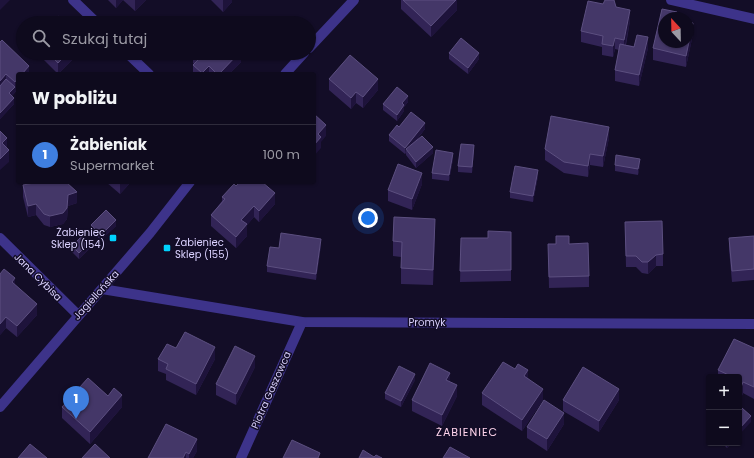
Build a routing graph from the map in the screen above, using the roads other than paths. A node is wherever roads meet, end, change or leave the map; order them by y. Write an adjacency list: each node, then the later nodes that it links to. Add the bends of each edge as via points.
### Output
1 (73, 0): 4 (street)
2 (354, 0): 6 (street)
3 (671, 0): 5 (street)
4 (89, 16)
5 (753, 18)
6 (316, 41)
7 (134, 60): 9 (street)
8 (298, 60): 10 (street)
9 (147, 72)
10 (287, 72)
11 (188, 184): 13 (street, Jagiellońska)
12 (0, 238): 14 (street, Jana Cybisa)
13 (102, 289): 14 (street, Jagiellońska); 15 (street, Promyk)
14 (78, 315): 17 (street, Jagiellońska)
15 (302, 322): 16 (street, Promyk); 18 (street, Piotra Gaszowca)
16 (754, 324)
17 (0, 407)
18 (241, 458)

